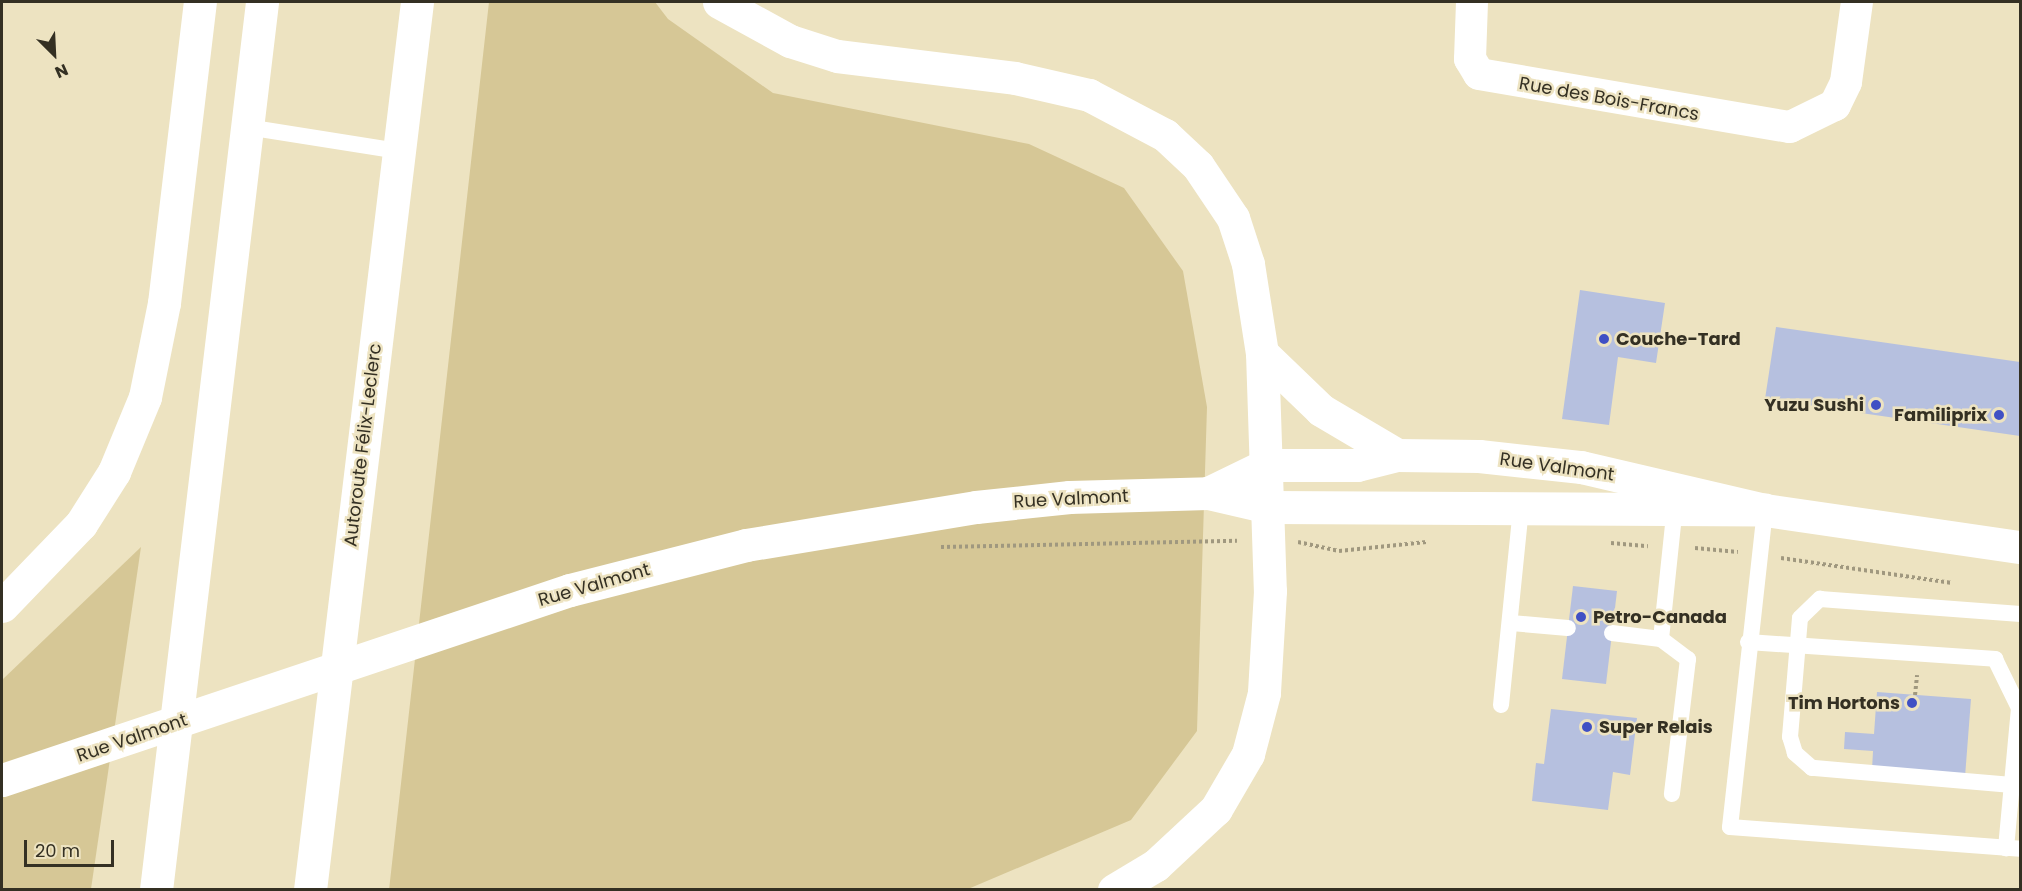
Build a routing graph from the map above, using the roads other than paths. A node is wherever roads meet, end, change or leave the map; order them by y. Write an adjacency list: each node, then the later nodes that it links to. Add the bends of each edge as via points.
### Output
1 (200, 2): 18 (main road, via 164,303 145,397 114,472 87,517)
2 (262, 2): 7 (main road)
3 (417, 2): 8 (main road, Autoroute Félix-Leclerc)
4 (719, 2): 9 (main road, via 790,41 837,56 1041,82 1089,95 1142,120 1198,166 1224,200 1248,264)
5 (1472, 2): 6 (street, Rue des Bois-Francs, via 1470,59 1479,74 1790,127 1814,119 1834,105 1846,82)
6 (1857, 2)
7 (247, 127): 8 (lane); 32 (main road)
8 (399, 151): 33 (main road, Autoroute Félix-Leclerc)
9 (1262, 353): 10 (main road, via 1321,411); 11 (main road)
10 (1397, 455): 11 (main road, Rue Valmont, via 1357,465); 13 (main road, Rue Valmont, via 1539,462)
11 (1266, 465): 12 (main road, Rue Valmont); 14 (main road)
12 (1208, 494): 14 (main road, Rue Valmont); 28 (main road, Rue Valmont, via 1040,499 820,531 648,569 474,621)
13 (1676, 500): 15 (main road, Rue Valmont); 16 (main road, Rue Valmont); 23 (lane)
14 (1268, 507): 15 (main road, Rue Valmont); 34 (main road, via 1267,676 1248,754 1204,823 1156,866)
15 (1521, 507): 20 (lane)
16 (1765, 510): 17 (main road, Rue Valmont); 24 (lane)
17 (2020, 547)
18 (2, 606)
19 (2020, 614): 25 (lane, via 1828,597 1803,610)
20 (1511, 623): 21 (lane); 26 (lane)
21 (1568, 628)
22 (1612, 633): 23 (lane)
23 (1661, 639): 30 (lane, via 1688,659)
24 (1748, 642): 25 (lane); 31 (lane, via 1730,827)
25 (1798, 646): 27 (lane, via 1995,659); 29 (lane, via 1790,737 1803,763 1825,771)
26 (1501, 705)
27 (2020, 705): 29 (lane)
28 (2, 780)
29 (2012, 785): 31 (lane)
30 (1672, 794)
31 (2013, 848)
32 (156, 890)
33 (310, 890)
34 (1114, 890)

